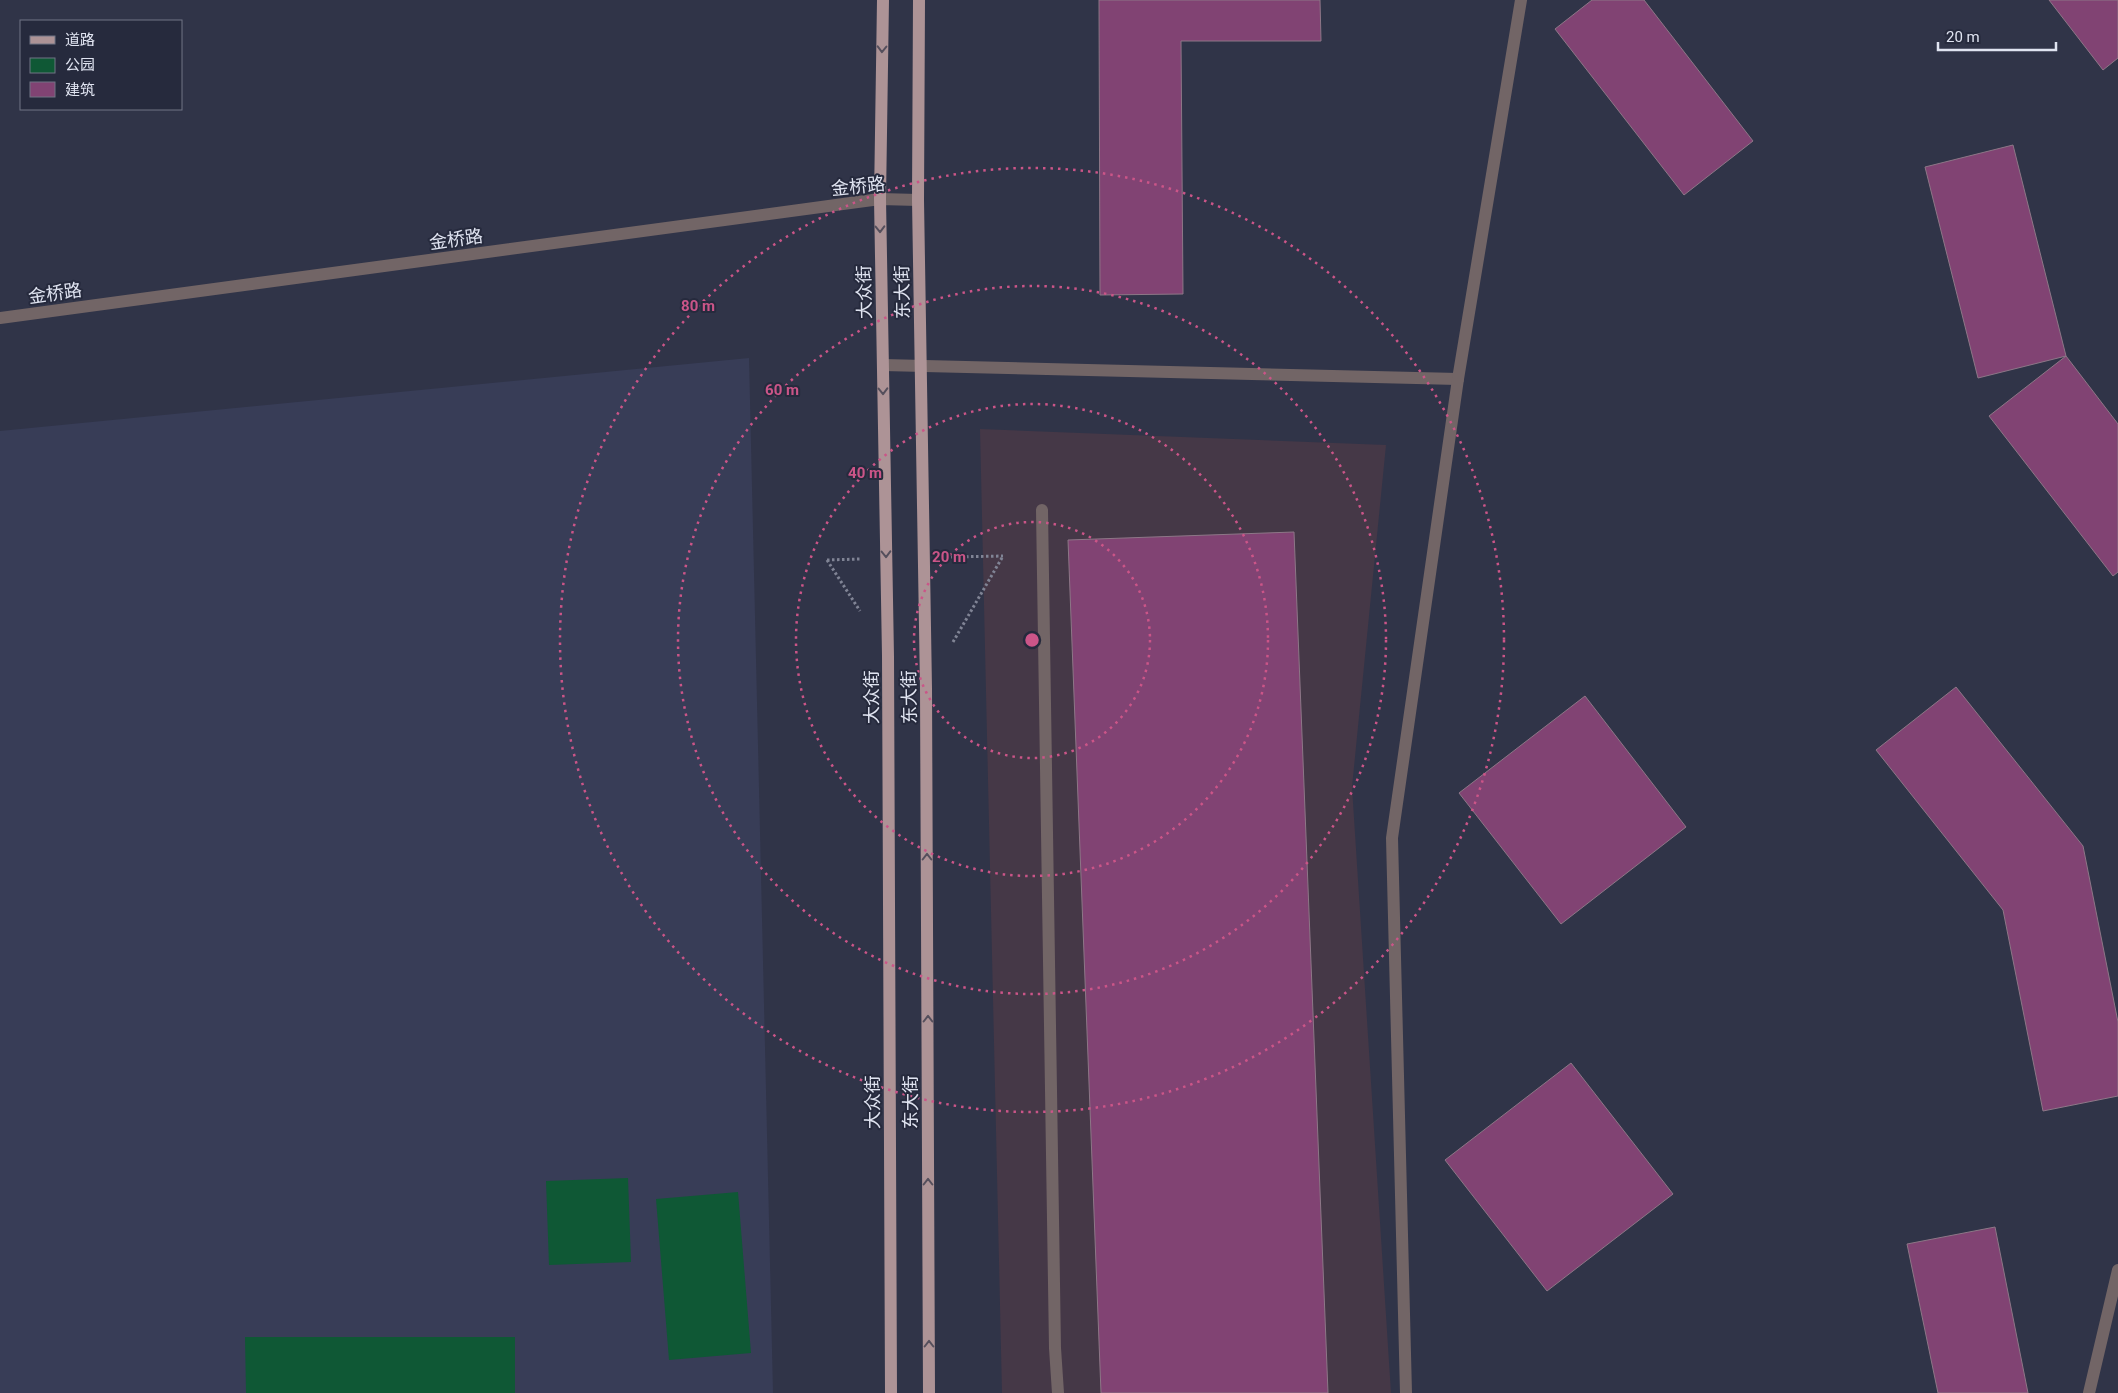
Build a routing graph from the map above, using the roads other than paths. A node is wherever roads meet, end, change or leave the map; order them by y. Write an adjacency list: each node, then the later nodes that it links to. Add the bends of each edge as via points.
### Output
1 (882, 0): 4 (main road, 大众街, one-way to 4)
2 (918, 0): 5 (main road, 东大街)
3 (1520, 0): 9 (street)
4 (880, 199): 5 (street, 金桥路); 6 (street, 金桥路); 7 (main road, 大众街, one-way to 7)
5 (918, 200): 8 (main road, 东大街)
6 (0, 318)
7 (883, 365): 8 (street); 12 (main road, 大众街, one-way to 12, via 888,656)
8 (921, 366): 9 (street); 13 (main road, 东大街, one-way to 8)
9 (1458, 379): 15 (street, via 1392,838)
10 (1042, 510): 14 (street)
11 (2118, 1270): 16 (street)
12 (890, 1393)
13 (929, 1393)
14 (1058, 1393)
15 (1406, 1393)
16 (2089, 1393)

